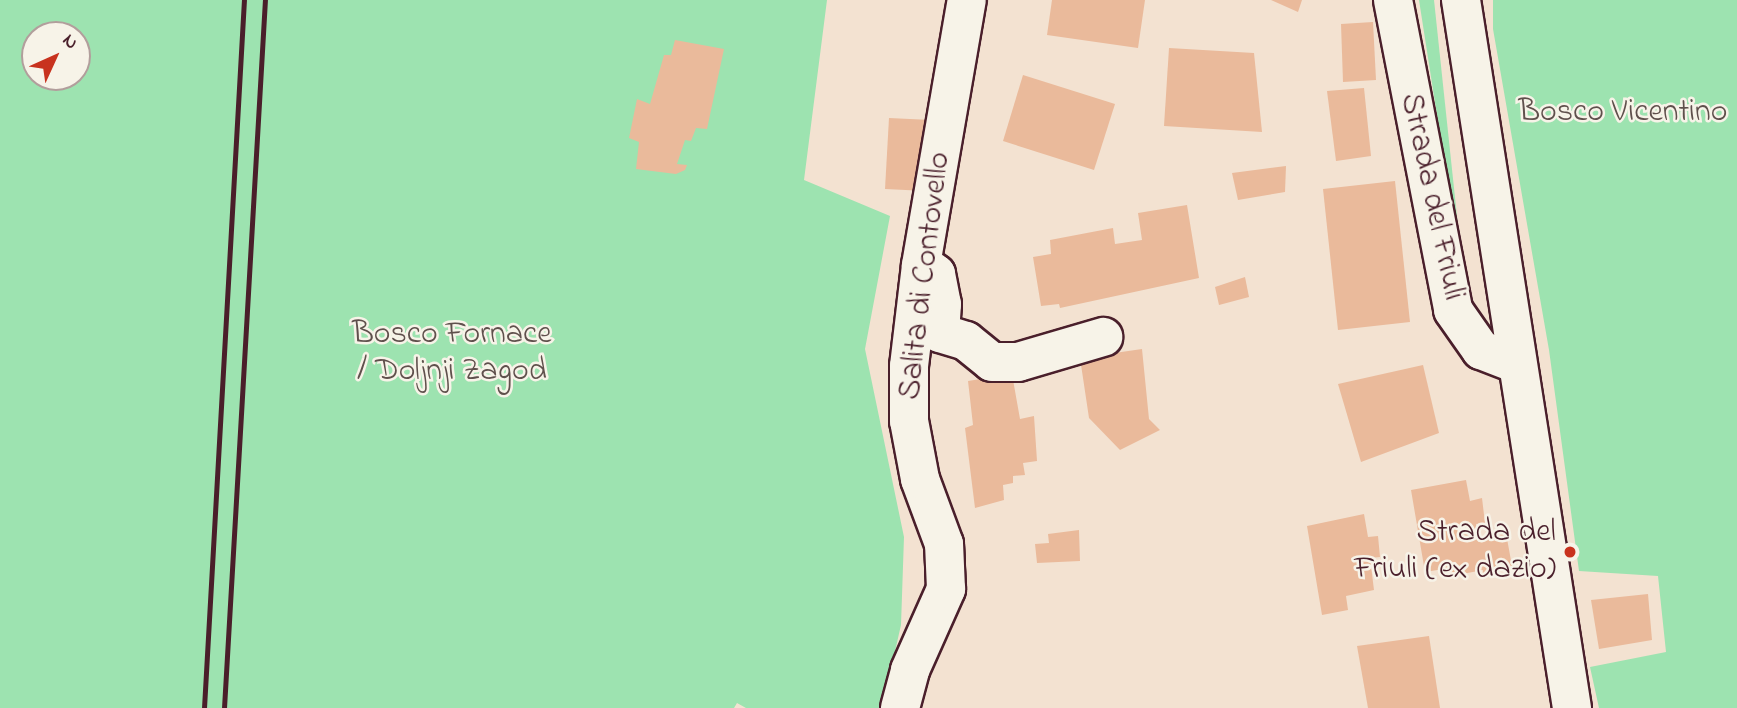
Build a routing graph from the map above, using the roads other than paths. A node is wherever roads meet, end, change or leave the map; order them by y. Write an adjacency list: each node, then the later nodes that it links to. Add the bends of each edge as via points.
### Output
1 (967, 0): 4 (street, Salita di Contovello)
2 (1393, 0): 6 (street, Strada del Friuli, via 1453,310 1481,351)
3 (1461, 0): 6 (street, Strada del Friuli)
4 (921, 265): 5 (street, via 936,274 942,304 940,333 966,341 992,362 1018,362); 7 (street, Salita di Contovello, via 909,366 909,421 920,479 944,544 946,589 909,670)
5 (1103, 337)
6 (1515, 363): 8 (street, Strada del Friuli)
7 (900, 708)
8 (1572, 708)

